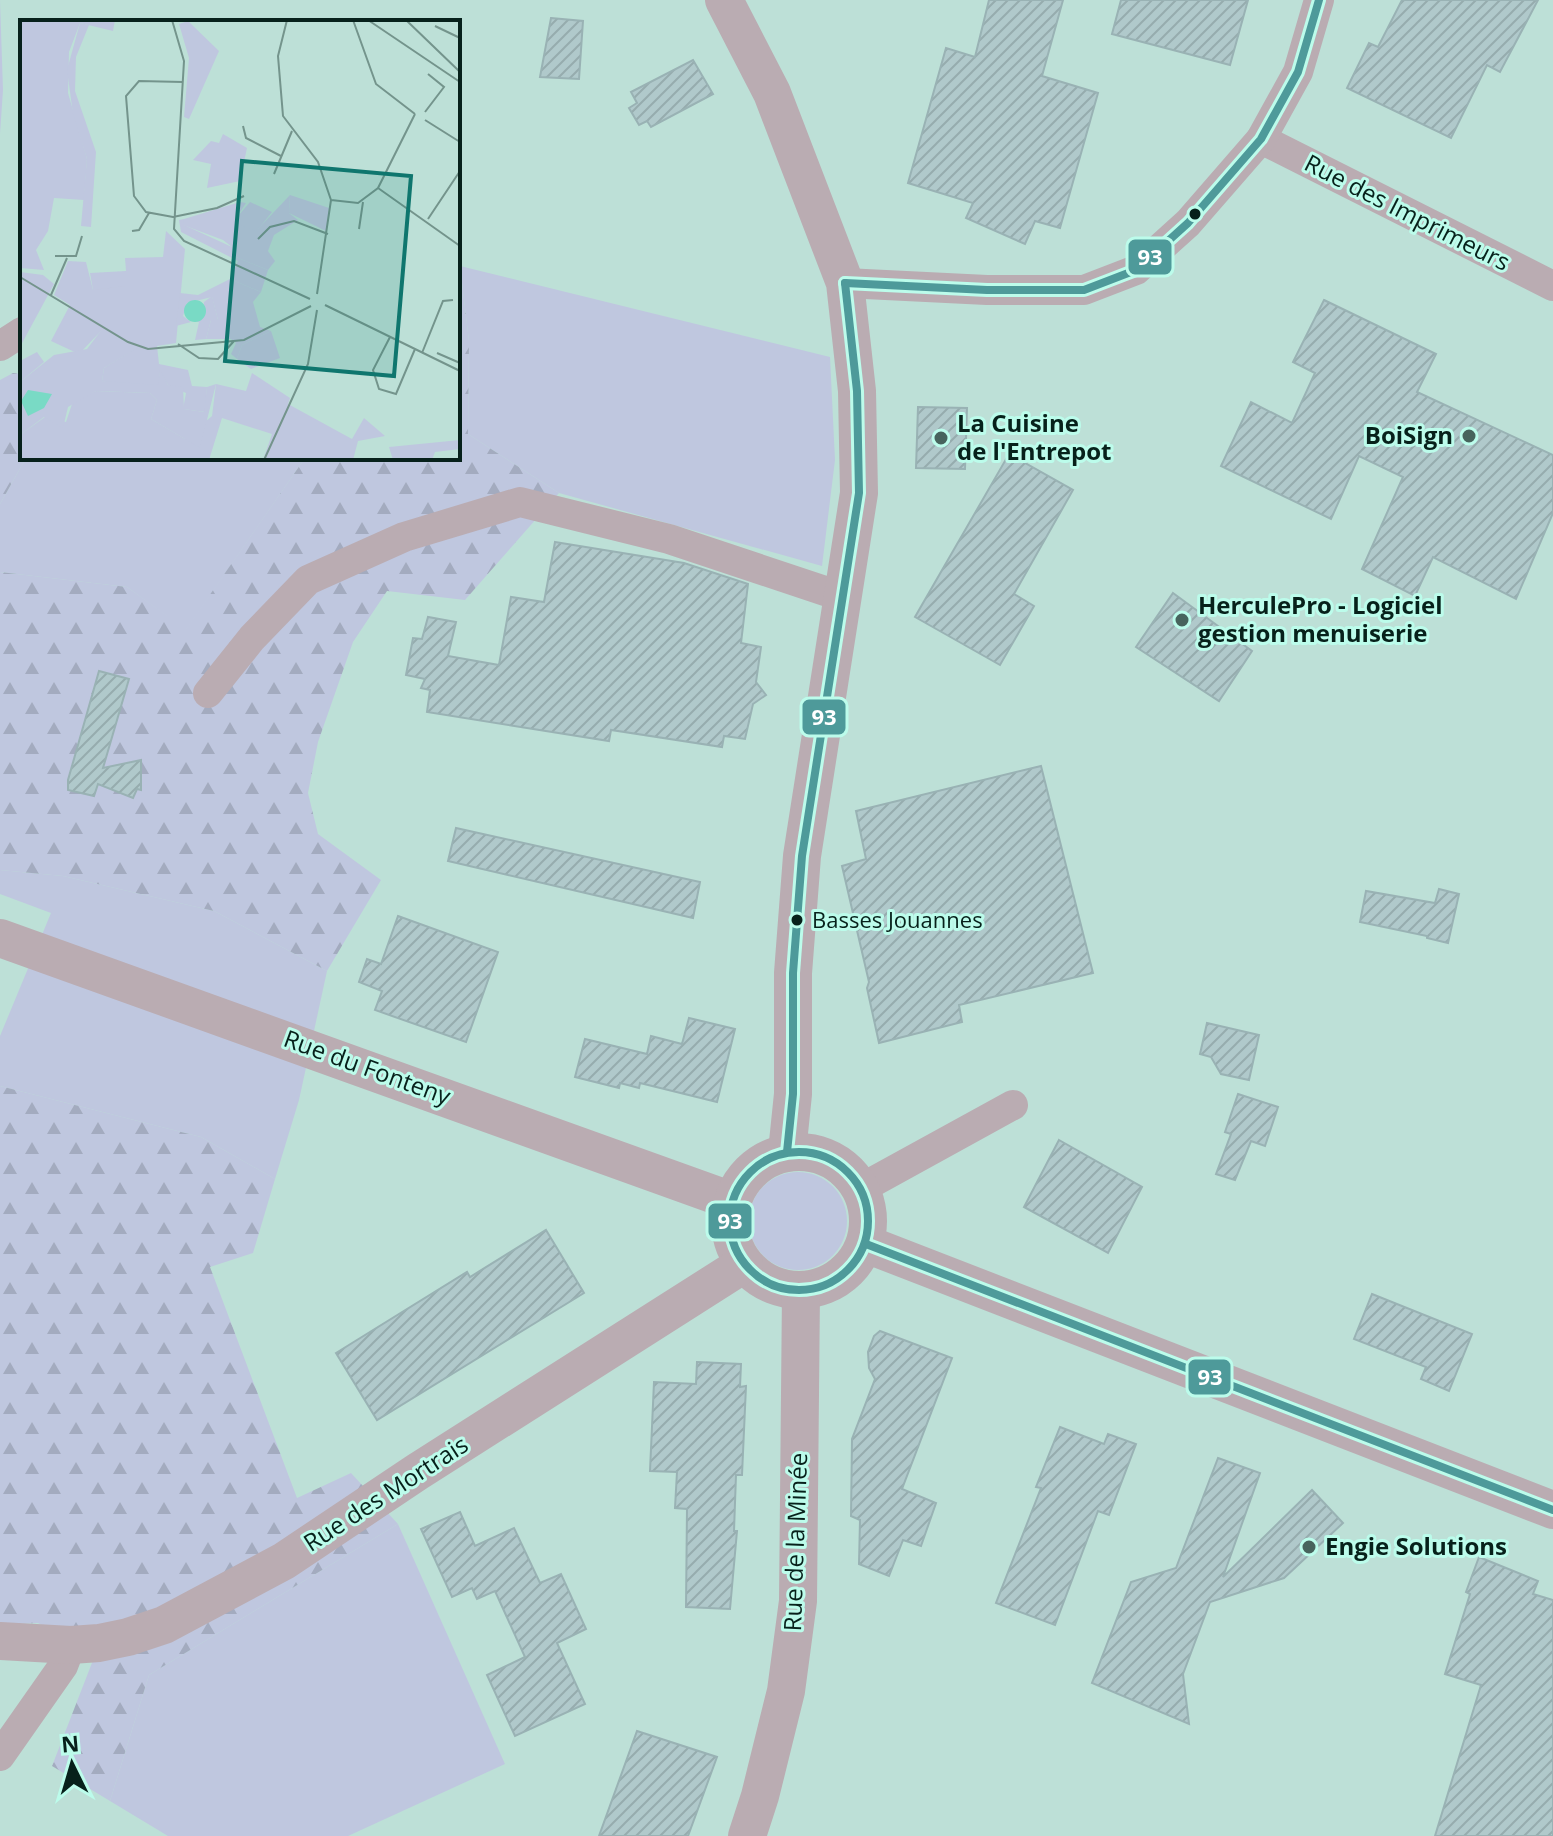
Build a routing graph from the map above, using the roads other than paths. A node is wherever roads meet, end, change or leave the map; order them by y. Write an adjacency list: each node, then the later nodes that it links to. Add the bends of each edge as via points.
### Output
1 (724, 0): 4 (street, via 772,93)
2 (1319, 0): 3 (street, via 1298,72)
3 (1261, 139): 4 (street, via 1188,223 1136,270 1084,290); 5 (street, Rue des Imprimeurs)
4 (845, 283): 8 (street, via 857,391 859,493)
5 (1553, 286)
6 (20, 333): 7 (street)
7 (0, 346)
8 (843, 597): 9 (street, via 669,539 520,502 404,537 308,580); 12 (street, via 802,856)
9 (208, 693)
10 (0, 938): 14 (street, Rue du Fonteny)
11 (1013, 1105): 13 (street)
12 (787, 1152): 13 (street, via 821,1155 837,1163); 14 (street, via 753,1169)
13 (860, 1189): 15 (street, via 867,1208)
14 (732, 1201): 16 (street, via 730,1234)
15 (866, 1244): 17 (street, via 838,1278); 18 (street)
16 (744, 1264): 17 (street, via 769,1284); 20 (street, Rue des Mortrais, via 284,1561 164,1625 128,1637)
17 (801, 1291): 22 (street, Rue de la Minée, via 798,1601 786,1691)
18 (1553, 1510)
19 (0, 1641): 20 (street, Rue des Mortrais)
20 (71, 1645): 21 (street, via 63,1666)
21 (0, 1756)
22 (747, 1836)

